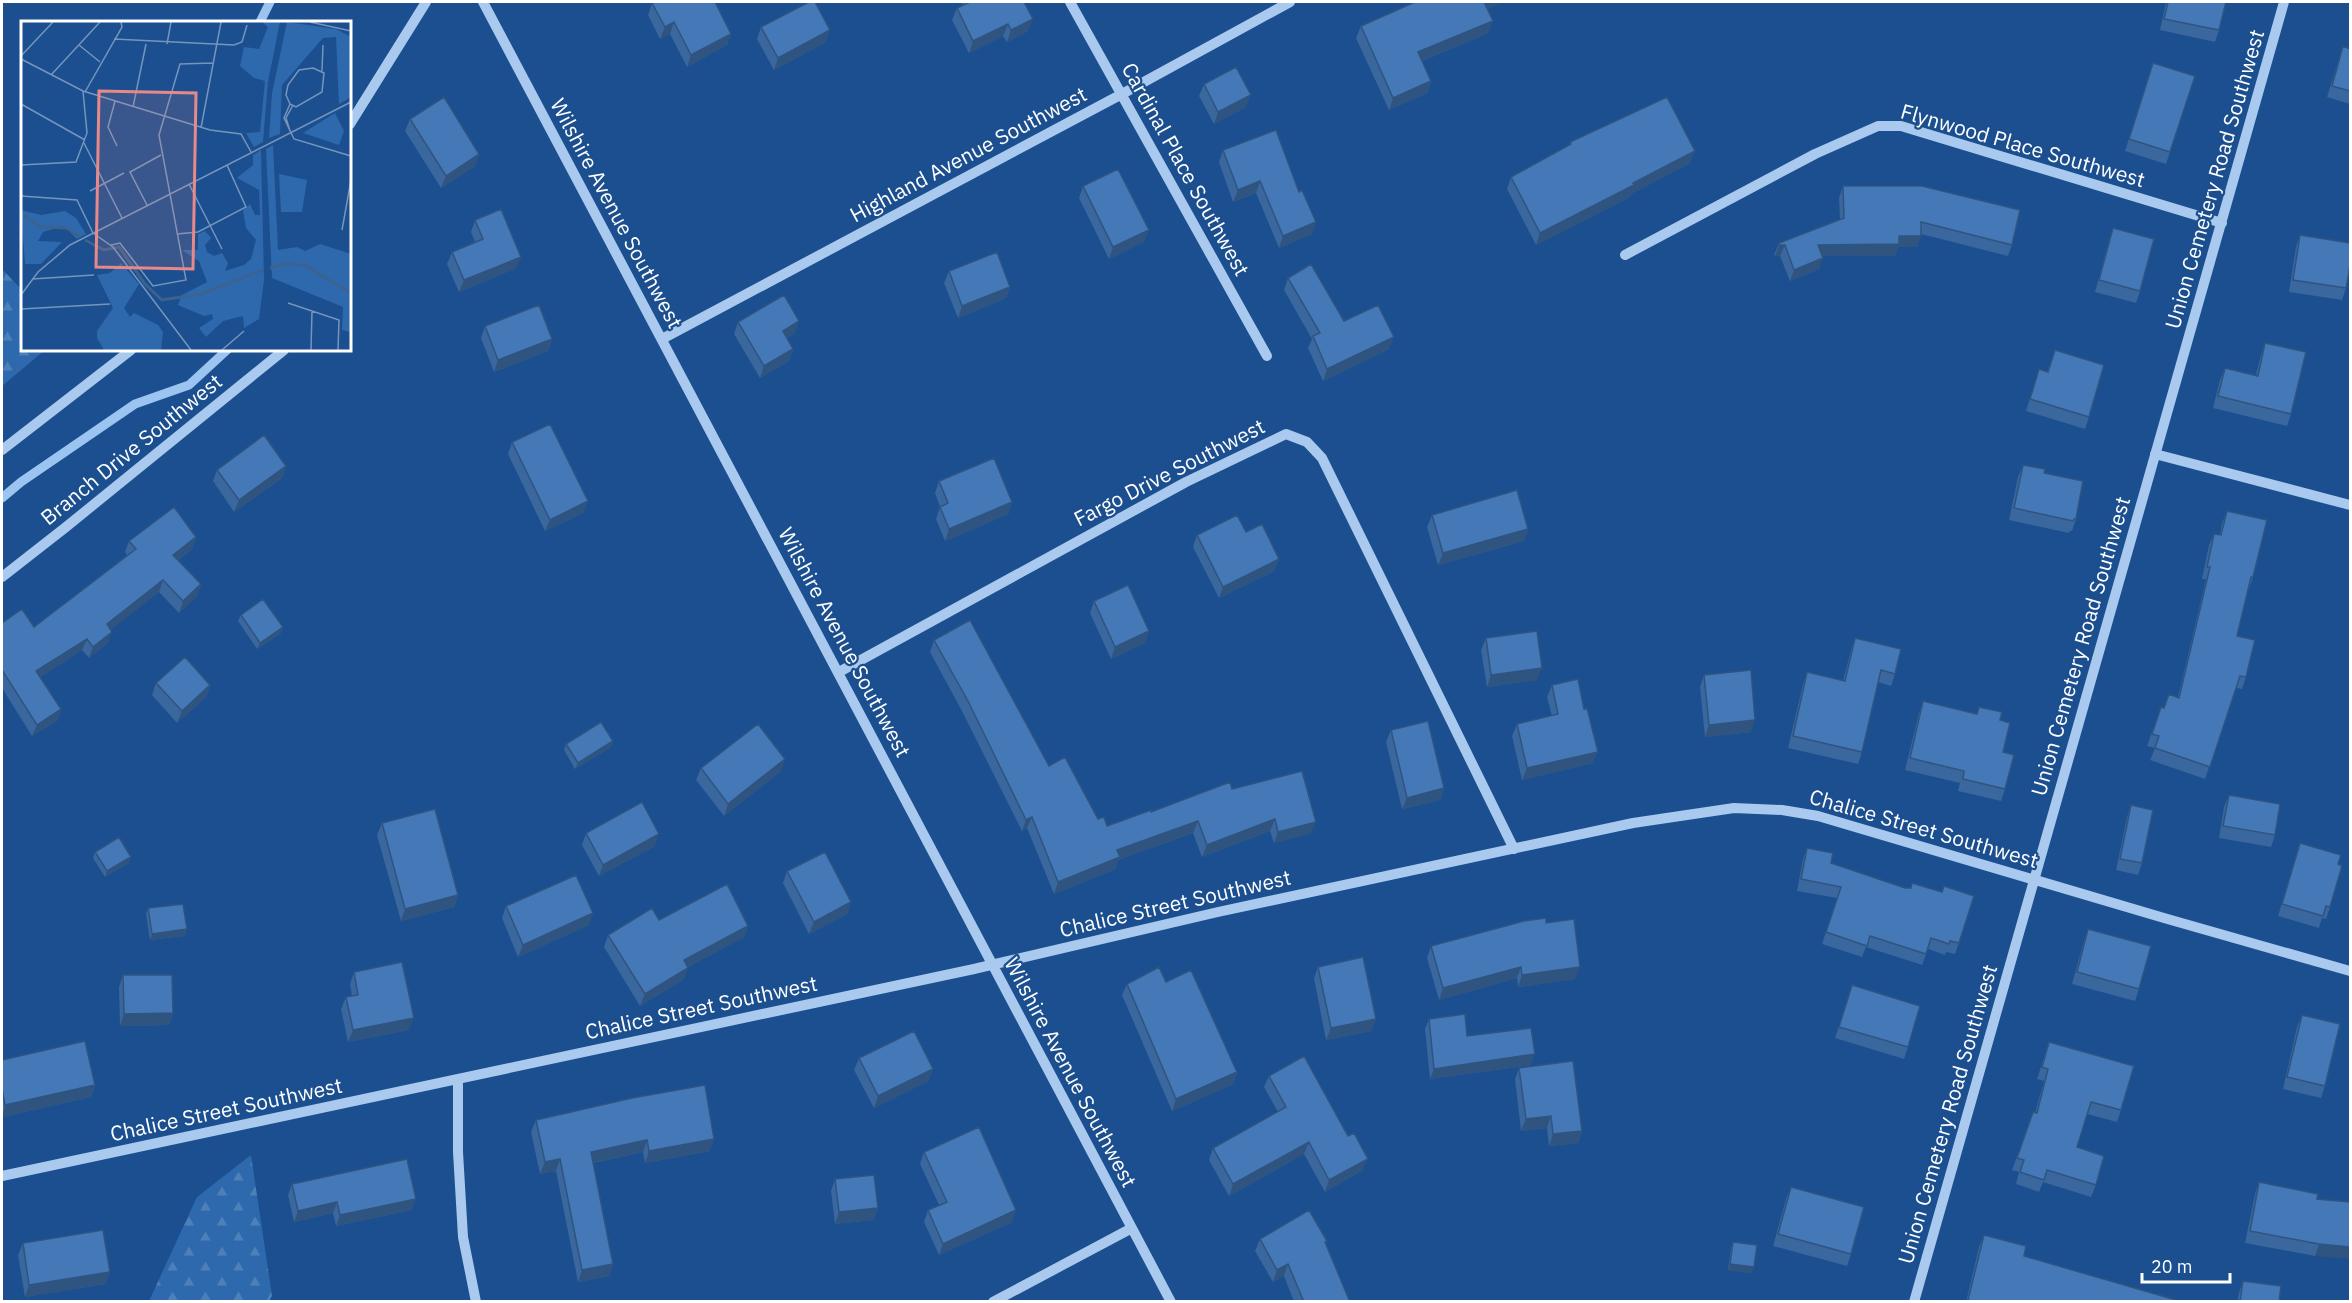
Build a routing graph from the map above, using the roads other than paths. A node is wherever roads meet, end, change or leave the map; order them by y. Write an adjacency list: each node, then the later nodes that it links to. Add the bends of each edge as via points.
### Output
1 (426, 2): 7 (street)
2 (483, 2): 10 (street, Wilshire Avenue Southwest)
3 (1070, 2): 6 (street, Cardinal Place Southwest)
4 (1290, 2): 6 (street, Highland Avenue Southwest)
5 (2284, 2): 8 (street, Union Cemetery Road Southwest)
6 (1122, 94): 10 (street, Highland Avenue Southwest); 13 (street, Cardinal Place Southwest)
7 (351, 122)
8 (2222, 223): 9 (street, Flynwood Place Southwest, via 1901,126 1878,126 1815,154); 15 (street, Union Cemetery Road Southwest)
9 (1625, 255)
10 (662, 339): 18 (street, Wilshire Avenue Southwest)
11 (130, 351): 14 (street)
12 (283, 351): 17 (street, Branch Drive Southwest)
13 (1267, 356)
14 (2, 450)
15 (2155, 454): 16 (street); 20 (street, Union Cemetery Road Southwest)
16 (2350, 505)
17 (2, 577)
18 (839, 672): 19 (street, Fargo Drive Southwest, via 1186,482 1286,434 1307,442 1322,459); 21 (street, Wilshire Avenue Southwest)
19 (1514, 849): 20 (street, Chalice Street Southwest, via 1633,823 1734,808 1782,810 1818,816); 21 (street, Chalice Street Southwest)
20 (2035, 879): 22 (street, Chalice Street Southwest); 29 (street, Union Cemetery Road Southwest)
21 (992, 965): 23 (street, Chalice Street Southwest); 25 (street, Wilshire Avenue Southwest)
22 (2350, 971)
23 (458, 1079): 24 (street, Chalice Street Southwest); 26 (street, via 463,1237)
24 (2, 1176)
25 (1132, 1228): 27 (street); 28 (street, Wilshire Avenue Southwest)
26 (476, 1302)
27 (993, 1302)
28 (1171, 1302)
29 (1914, 1302)

